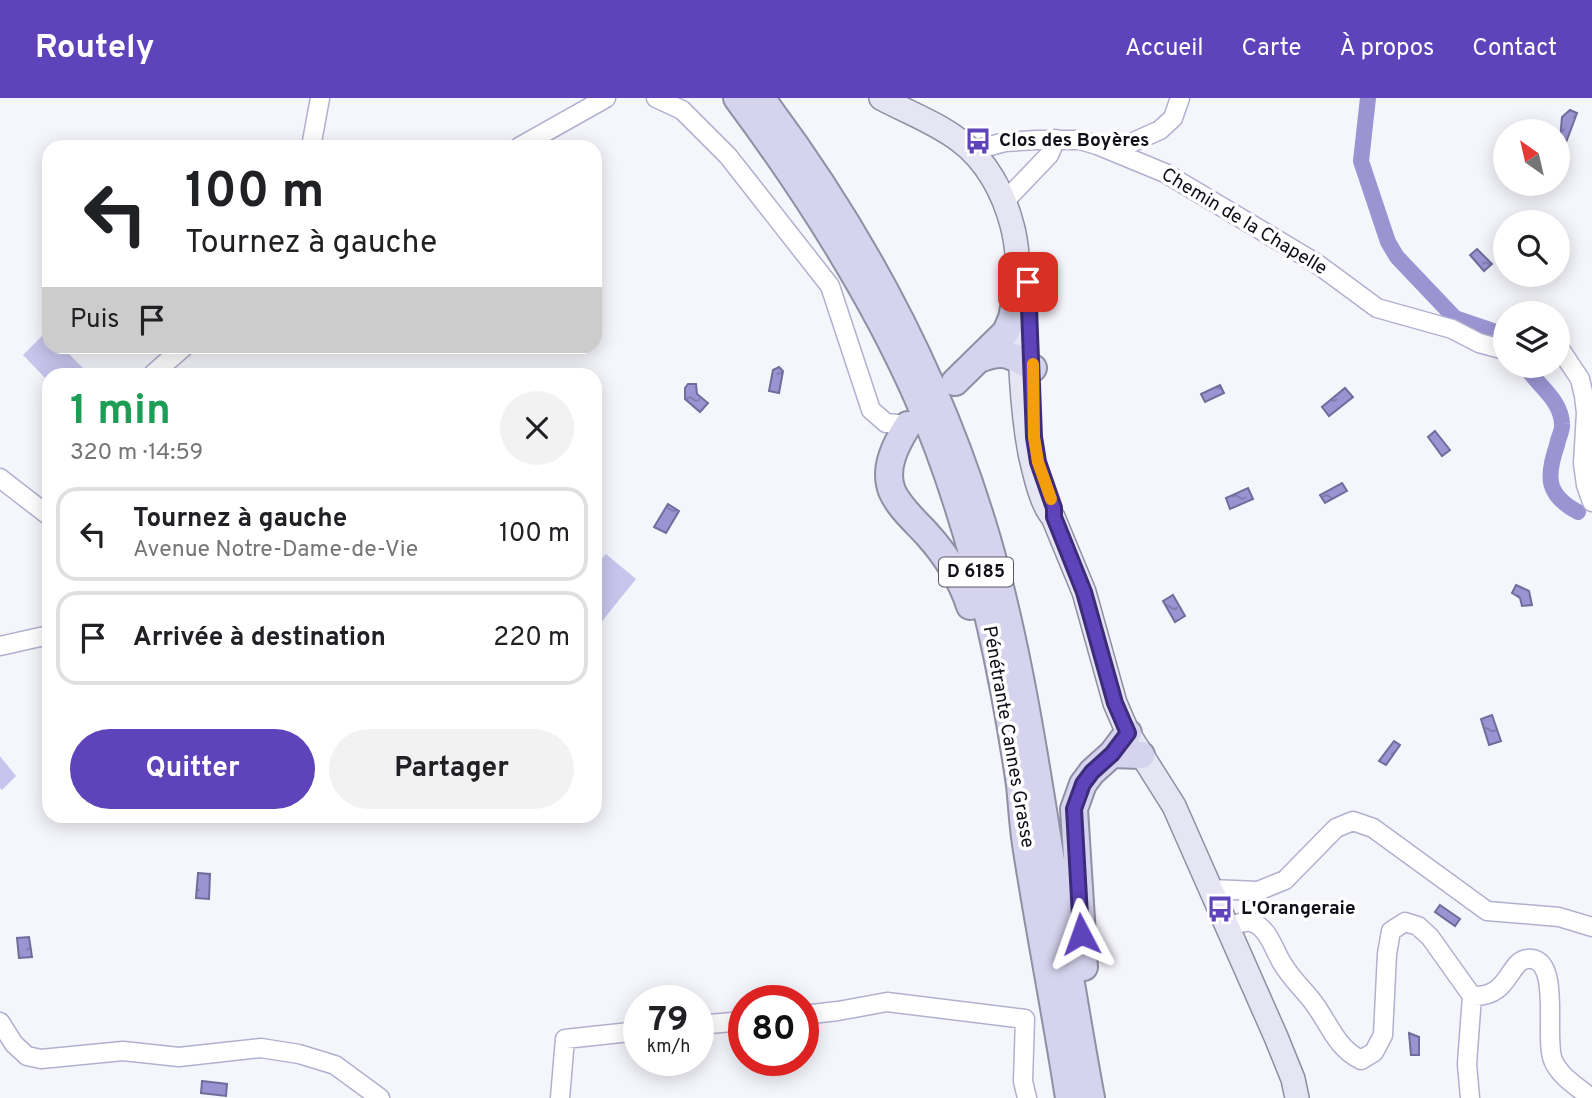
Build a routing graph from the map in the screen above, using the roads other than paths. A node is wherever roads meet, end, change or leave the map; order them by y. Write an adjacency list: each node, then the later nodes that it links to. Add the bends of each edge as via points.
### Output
1 (320, 98): 11 (street)
2 (606, 98): 12 (street)
3 (656, 98): 25 (street, via 682,110 729,156 830,286 871,410 886,423)
4 (737, 98): 32 (highway, Pénétrante Cannes Grasse / D 6185, via 817,213 863,290 936,444 992,638 1020,785)
5 (761, 98): 16 (highway, Pénétrante Cannes Grasse / D 6185)
6 (782, 98): 16 (highway, via 828,174)
7 (881, 98): 13 (main road)
8 (907, 98): 13 (main road, via 966,131)
9 (1180, 98): 14 (street, via 1173,118 1160,130)
10 (1056, 139): 13 (street, Chemin de la Chapelle); 14 (street, Chemin de la Chapelle); 15 (street, via 1049,155)
11 (312, 140)
12 (531, 140)
13 (977, 149): 15 (main road)
14 (1117, 152): 18 (street, Chemin de la Chapelle, via 1165,173 1316,263 1377,307 1452,329)
15 (1009, 198): 17 (main road); 22 (main road, via 1024,232)
16 (874, 270): 44 (highway, Pénétrante Cannes Grasse / D 6185, via 929,377 950,430 1000,590 1021,681)
17 (1018, 288): 20 (highway, via 1006,332); 22 (main road)
18 (1493, 347)
19 (176, 354): 23 (street)
20 (982, 358): 22 (highway, via 997,353); 24 (highway)
21 (1570, 364): 27 (street, via 1580,379 1586,413 1583,463)
22 (1027, 365): 31 (main road, via 1038,462 1084,592 1115,703)
23 (160, 368)
24 (955, 382)
25 (908, 425): 32 (highway, via 891,460 891,489 964,586)
26 (0, 478): 28 (street)
27 (1592, 502)
28 (42, 511)
29 (42, 637): 30 (street)
30 (0, 646)
31 (1135, 744): 33 (main road, via 1174,806); 44 (highway, via 1112,754 1092,772 1074,809)
32 (1026, 844): 43 (highway, Pénétrante Cannes Grasse / D 6185)
33 (1211, 889): 34 (street, via 1258,891 1285,880 1336,828 1353,821 1373,828 1487,911 1559,917); 35 (main road)
34 (1592, 927)
35 (1228, 928): 36 (street, via 1243,922 1259,926 1337,1041 1361,1060 1374,1052 1383,1035 1391,931 1405,922 1430,937); 45 (main road)
36 (1472, 996): 46 (street, via 1467,1064); 47 (street, via 1485,997 1501,988 1520,962 1536,960 1544,967 1549,986 1553,1061)
37 (819, 1013): 42 (street, via 887,1002 1025,1019 1023,1081)
38 (0, 1022): 40 (street, via 27,1056 41,1059 123,1051 179,1057 261,1048 335,1065)
39 (623, 1033): 41 (street, via 565,1039)
40 (380, 1098)
41 (560, 1098)
42 (1027, 1098)
43 (1069, 1098)
44 (1092, 1098)
45 (1297, 1098)
46 (1470, 1098)
47 (1591, 1098)

